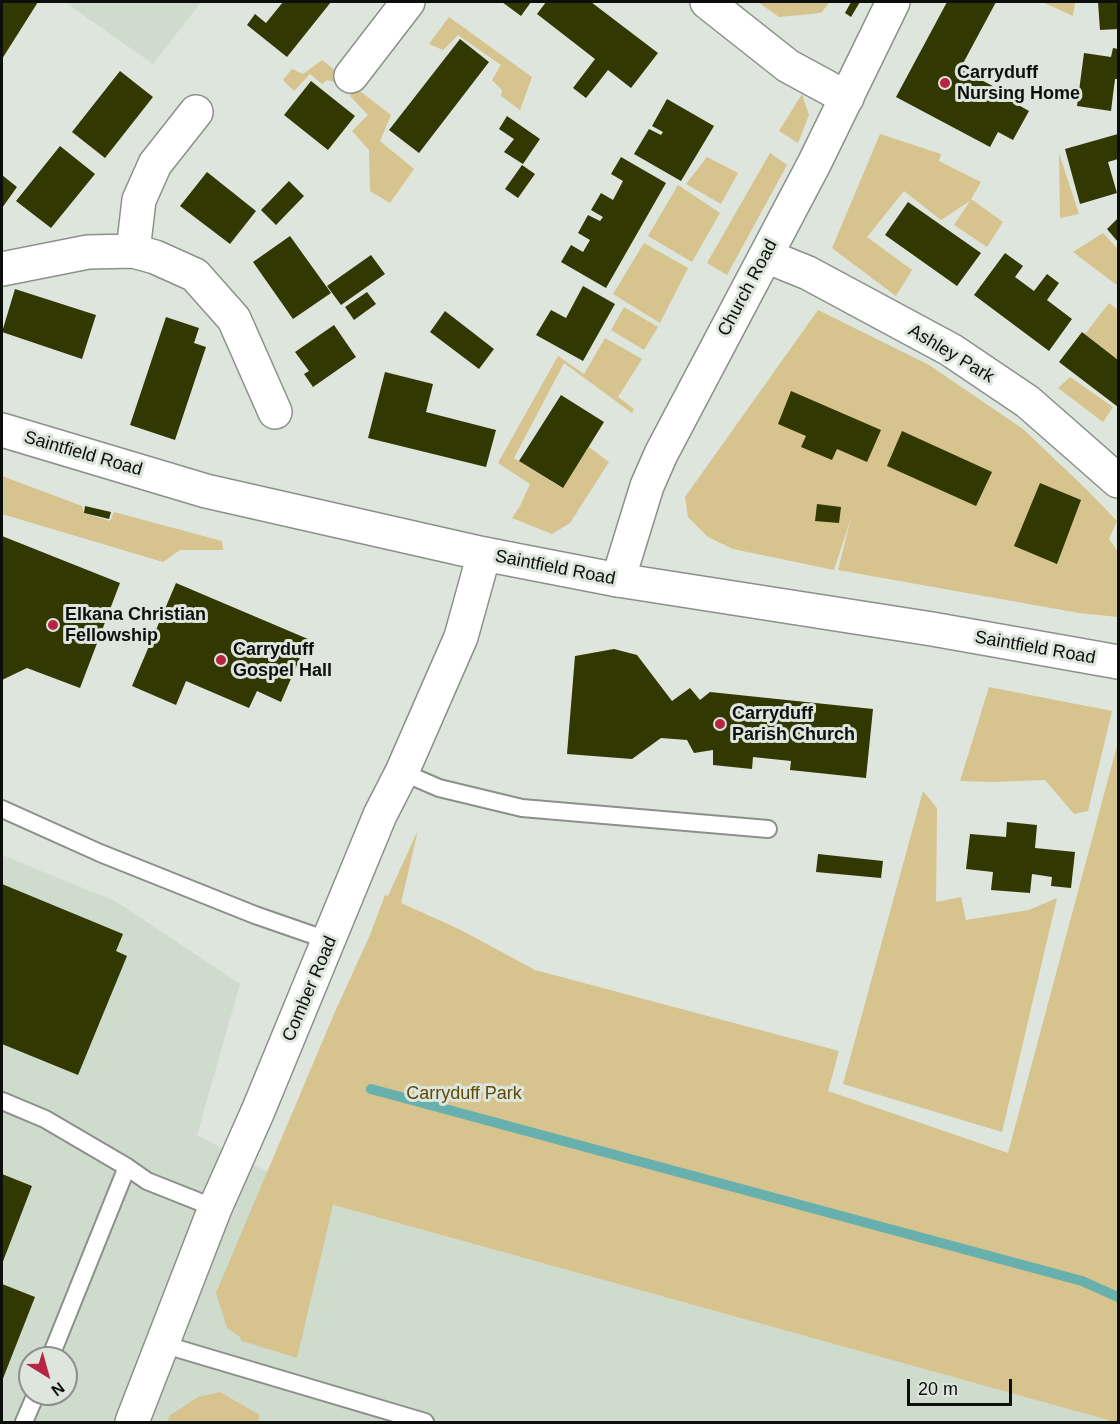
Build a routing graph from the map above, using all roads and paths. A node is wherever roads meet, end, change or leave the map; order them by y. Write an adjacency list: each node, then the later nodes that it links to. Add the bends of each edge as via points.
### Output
1 (408, 2): 4 (main road)
2 (707, 2): 5 (main road, via 788,66)
3 (893, 2): 5 (main road, Church Road)
4 (351, 76)
5 (847, 98): 8 (main road, Church Road)
6 (196, 112): 7 (main road, via 155,164 139,200)
7 (134, 251): 9 (main road, via 88,252); 10 (main road, via 195,275 234,319)
8 (766, 256): 12 (main road, Ashley Park, via 808,273 951,350 1028,402); 14 (main road, Church Road, via 661,454)
9 (2, 269)
10 (275, 412)
11 (2, 430): 13 (main road, Saintfield Road, via 206,491)
12 (1119, 481)
13 (484, 554): 14 (main road, Saintfield Road); 16 (main road, Comber Road, via 461,637)
14 (618, 580): 15 (main road, Saintfield Road)
15 (1119, 662)
16 (402, 772): 18 (lane, via 440,788 522,808); 19 (main road, Comber Road, via 380,815)
17 (2, 809): 19 (lane, via 100,853)
18 (768, 829)
19 (330, 941): 22 (main road, Comber Road)
20 (2, 1101): 21 (lane, via 45,1119)
21 (127, 1167): 22 (lane, via 147,1181); 24 (lane)
22 (215, 1208): 23 (main road, Comber Road)
23 (162, 1344): 27 (main road, Comber Road); 28 (lane)
24 (55, 1346)
25 (31, 1406): 26 (lane)
26 (24, 1422)
27 (132, 1422)
28 (425, 1422)

